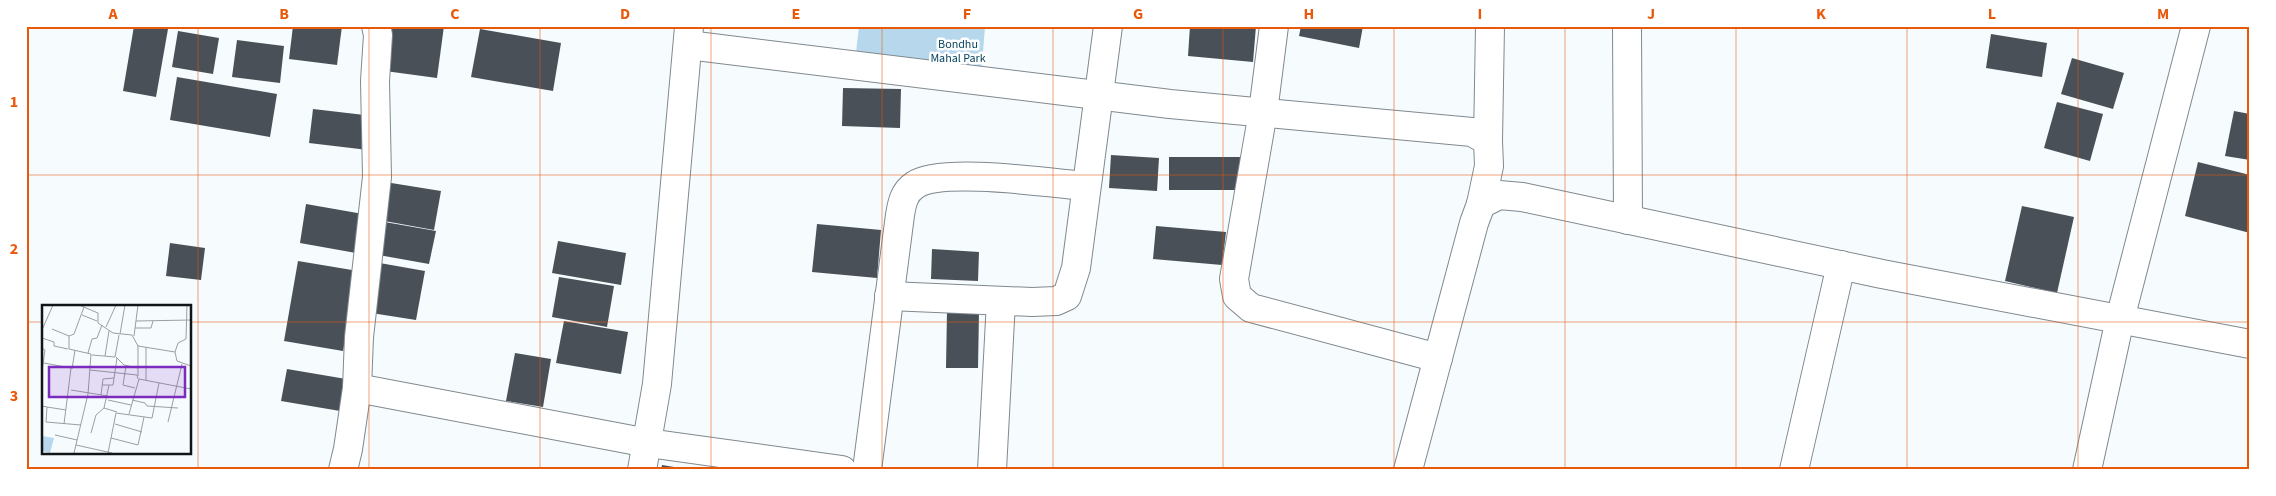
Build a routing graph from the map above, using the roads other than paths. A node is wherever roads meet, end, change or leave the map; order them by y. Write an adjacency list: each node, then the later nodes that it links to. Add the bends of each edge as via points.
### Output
1 (1108, 26): 8 (street)
2 (1274, 26): 9 (street)
3 (1490, 26): 10 (street)
4 (1627, 26): 13 (street)
5 (2196, 26): 17 (street)
6 (378, 29): 20 (street, via 375,81 377,176 359,337)
7 (689, 35): 8 (street); 21 (street, via 658,375)
8 (1098, 95): 9 (street); 11 (street)
9 (1264, 112): 10 (street, via 1472,132); 19 (street, via 1234,279 1237,296 1251,308)
10 (1488, 141): 12 (street, via 1489,166)
11 (1086, 186): 15 (street, via 950,176 928,178 914,185 904,197 900,215); 16 (street, via 1076,268 1067,296 1056,301)
12 (1481, 204): 13 (street, via 1499,195 1522,197); 19 (street)
13 (1628, 220): 14 (street)
14 (1841, 266): 17 (street); 28 (street)
15 (890, 296): 16 (street); 25 (street)
16 (1001, 301): 26 (street)
17 (2120, 319): 18 (street); 29 (street)
18 (2250, 344)
19 (1438, 358): 27 (street)
20 (357, 388): 21 (street); 22 (street)
21 (648, 443): 23 (street); 24 (street)
22 (343, 470)
23 (642, 470)
24 (842, 470)
25 (867, 470)
26 (992, 470)
27 (1408, 470)
28 (1794, 470)
29 (2087, 470)

